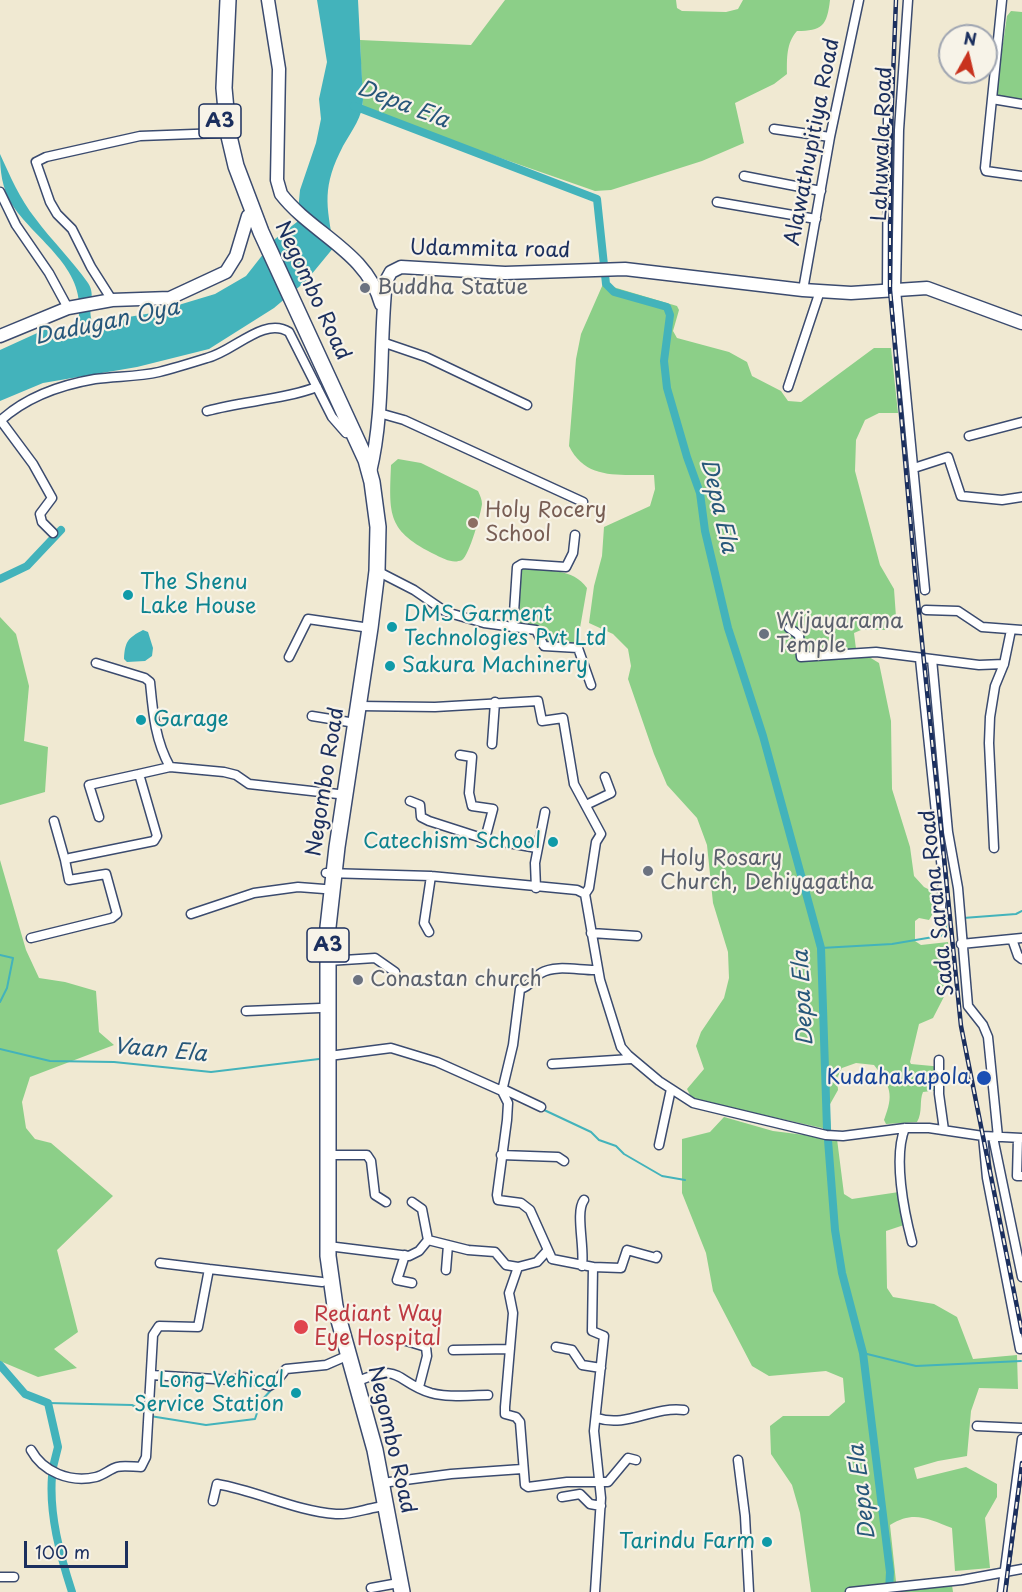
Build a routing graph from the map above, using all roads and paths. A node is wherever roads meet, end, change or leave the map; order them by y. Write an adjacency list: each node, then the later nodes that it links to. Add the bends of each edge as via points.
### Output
1 (222, 0): 11 (highway, Negombo Road / A3, via 216,65)
2 (228, 0): 20 (highway, Negombo Road / A3, via 223,65 228,132)
3 (268, 0): 27 (street, via 279,69 277,180 281,194 365,270 377,290)
4 (859, 0): 12 (street, Alawathupitiya Road)
5 (908, 0): 22 (street, Lahuwala Road)
6 (1002, 0): 7 (street)
7 (992, 99): 8 (street); 14 (street, via 986,171)
8 (1022, 104)
9 (888, 119): 22 (street)
10 (774, 129): 12 (street)
11 (221, 133): 18 (highway, Negombo Road / A3); 24 (street, via 140,136 36,162 50,202 72,229)
12 (830, 137): 15 (street, Alawathupitiya Road)
13 (744, 176): 15 (street)
14 (1022, 176)
15 (821, 191): 19 (street, Alawathupitiya Road)
16 (0, 192): 25 (street, via 16,225)
17 (717, 202): 19 (street)
18 (248, 216): 20 (highway, Negombo Road / A3); 24 (street, via 236,256 226,272 170,298)
19 (816, 219): 21 (street, Alawathupitiya Road)
20 (259, 234): 26 (highway, Negombo Road / A3)
21 (803, 290): 23 (street); 27 (street, Udammita road, via 615,269 505,273 401,267 387,281)
22 (892, 290): 23 (street); 28 (street, via 927,288); 40 (street)
23 (820, 291): 32 (street)
24 (106, 301): 25 (street)
25 (72, 308): 29 (street)
26 (294, 309): 38 (highway, Negombo Road / A3); 41 (highway, Negombo Road / A3, via 353,428)
27 (384, 317): 30 (street, Udammita road)
28 (1022, 324)
29 (0, 336)
30 (382, 342): 33 (street, via 426,357); 35 (street, Udammita road)
31 (317, 387): 34 (street); 36 (street, via 290,332 280,326 268,327 209,358 158,372 94,380 50,391 18,405); 38 (street, via 332,417)
32 (788, 387)
33 (527, 405)
34 (207, 411)
35 (379, 413): 41 (street, Udammita road); 43 (street, via 404,420)
36 (0, 421): 44 (street, via 33,464 52,498 40,514)
37 (1022, 422): 39 (street)
38 (346, 433): 41 (highway, Negombo Road / A3)
39 (969, 435)
40 (914, 468): 42 (street, via 948,457 961,496 1002,500); 47 (street)
41 (367, 478): 46 (highway, Negombo Road / A3, via 378,527); 49 (highway, Negombo Road / A3, via 371,550)
42 (1022, 497)
43 (583, 502)
44 (53, 533)
45 (574, 535): 50 (street, via 573,553 566,567 517,567)
46 (377, 571): 50 (street, via 446,612); 61 (highway, Negombo Road / A3)
47 (926, 590)
48 (927, 610): 52 (street, via 958,611 982,627)
49 (363, 627): 54 (street, via 308,619); 63 (highway, Negombo Road / A3)
50 (513, 628): 59 (street, via 536,630 548,648 578,648)
51 (789, 628): 55 (street, via 799,635 801,657 876,652)
52 (1011, 630): 53 (street); 58 (street)
53 (1022, 630)
54 (289, 657)
55 (920, 659): 56 (street); 84 (street, via 943,880)
56 (932, 659): 58 (street); 91 (street, Sada Sarana Road)
57 (96, 663): 66 (street, via 150,682 155,729)
58 (1004, 664): 77 (street, via 993,696 989,743)
59 (591, 685)
60 (495, 702): 61 (street, via 442,707); 64 (street); 71 (street, via 538,701 542,722 563,718 574,784)
61 (359, 706): 80 (highway, Negombo Road / A3)
62 (312, 716): 63 (street)
63 (349, 722): 69 (highway, Negombo Road / A3)
64 (492, 744)
65 (460, 755): 75 (street, via 472,757 472,806 493,810)
66 (170, 767): 67 (street); 69 (street, via 224,772 249,784)
67 (139, 774): 73 (street, via 89,785); 78 (street, via 157,836 154,841)
68 (605, 777): 71 (street, via 611,793)
69 (338, 794): 80 (highway, Negombo Road / A3)
70 (410, 801): 75 (street, via 420,805 420,814 425,819)
71 (586, 805): 82 (street, via 601,834)
72 (545, 812): 76 (street)
73 (99, 817)
74 (54, 821): 78 (street)
75 (485, 839): 76 (street)
76 (537, 848): 81 (street)
77 (994, 848)
78 (65, 860): 88 (street, via 69,880 106,874 117,914)
79 (431, 876): 80 (street); 81 (street); 85 (street, via 424,923)
80 (328, 879): 83 (street, via 254,893); 93 (highway, Negombo Road / A3); 96 (highway, Negombo Road / A3, via 320,927)
81 (536, 888): 82 (street)
82 (585, 894): 86 (street)
83 (191, 914)
84 (940, 921)
85 (429, 932)
86 (591, 933): 87 (street); 94 (street)
87 (637, 936)
88 (31, 938)
89 (1022, 938): 90 (street)
90 (1012, 939): 91 (street); 92 (street)
91 (961, 944): 108 (street, Sada Sarana Road, via 968,1006 988,1037)
92 (1022, 959)
93 (328, 961): 95 (street, via 375,958); 98 (highway, Negombo Road / A3)
94 (598, 970): 99 (street, via 621,1047); 103 (street, via 548,970 540,973 531,986 520,989)
95 (395, 972)
96 (320, 1008): 97 (street); 132 (highway, Negombo Road / A3)
97 (246, 1011)
98 (329, 1056): 103 (street, via 391,1048 437,1062); 111 (highway, Negombo Road / A3)
99 (631, 1059): 101 (street); 102 (street)
100 (939, 1060): 106 (street)
101 (552, 1064)
102 (671, 1089): 105 (street, via 701,1106 826,1135); 110 (street)
103 (502, 1090): 104 (street); 112 (street, via 508,1103)
104 (541, 1107)
105 (905, 1128): 106 (street); 119 (street, via 901,1172)
106 (944, 1130): 107 (street)
107 (983, 1136): 108 (street); 136 (street, via 987,1178)
108 (996, 1137): 109 (street); 131 (street, Sada Sarana Road)
109 (1020, 1138): 114 (street, via 1017,1176)
110 (659, 1145)
111 (328, 1155): 116 (street, via 367,1155 375,1195); 121 (highway, Negombo Road / A3)
112 (501, 1155): 113 (street, via 558,1157); 122 (street, via 498,1200 525,1205)
113 (564, 1161)
114 (1022, 1176)
115 (584, 1200): 126 (street, via 580,1215 585,1249)
116 (386, 1202)
117 (412, 1202): 118 (street, via 422,1209)
118 (428, 1240): 120 (street); 123 (street, via 415,1254)
119 (912, 1242)
120 (448, 1245): 127 (street, via 495,1252 506,1265); 130 (street)
121 (328, 1246): 123 (street); 142 (highway, Negombo Road / A3, via 335,1306)
122 (547, 1251): 126 (street, via 552,1259); 127 (street, via 537,1262)
123 (405, 1255): 133 (street, via 397,1280)
124 (657, 1256): 128 (street, via 627,1250 621,1268)
125 (160, 1263): 129 (street)
126 (582, 1266): 128 (street)
127 (518, 1267): 137 (street, via 509,1298 513,1313)
128 (593, 1268): 140 (street, via 592,1331 604,1336)
129 (209, 1269): 132 (street); 141 (street, via 198,1327 166,1325 155,1330)
130 (446, 1270)
131 (1022, 1277)
132 (322, 1282): 139 (highway, Negombo Road / A3)
133 (412, 1283)
134 (403, 1340): 143 (street, via 426,1347)
135 (556, 1347): 140 (street, via 572,1350 582,1365)
136 (1020, 1348)
137 (510, 1349): 138 (street); 153 (street, via 505,1407 506,1414 520,1422)
138 (453, 1350)
139 (342, 1358): 141 (street, via 326,1365 286,1369 269,1386 244,1377 231,1380); 159 (highway, Negombo Road / A3, via 361,1417)
140 (601, 1368): 146 (street)
141 (151, 1375): 150 (street, via 146,1457 141,1467 118,1466 89,1478 70,1476 44,1468)
142 (358, 1381): 143 (street, via 391,1372); 154 (highway, Negombo Road / A3)
143 (419, 1387): 144 (street, via 441,1394)
144 (488, 1395)
145 (684, 1410): 146 (street, via 664,1410 619,1421)
146 (597, 1418): 155 (street)
147 (977, 1426): 148 (street)
148 (1022, 1428)
149 (1022, 1439): 161 (street)
150 (31, 1450)
151 (636, 1460): 155 (street, via 628,1458 612,1478)
152 (738, 1460): 167 (street)
153 (522, 1469): 154 (street); 155 (street, via 528,1487)
154 (382, 1483): 165 (highway, Negombo Road / A3)
155 (599, 1483): 158 (street)
156 (562, 1497): 158 (street, via 580,1494 590,1504)
157 (213, 1501): 159 (street, via 217,1484 309,1510 344,1514)
158 (601, 1506): 166 (street)
159 (378, 1507): 165 (highway, Negombo Road / A3)
160 (1022, 1569): 161 (street)
161 (1003, 1573): 168 (street); 169 (street)
162 (0, 1577): 163 (street)
163 (14, 1577)
164 (370, 1588): 165 (street)
165 (397, 1589)
166 (595, 1592)
167 (749, 1592)
168 (850, 1592)
169 (1002, 1592)

